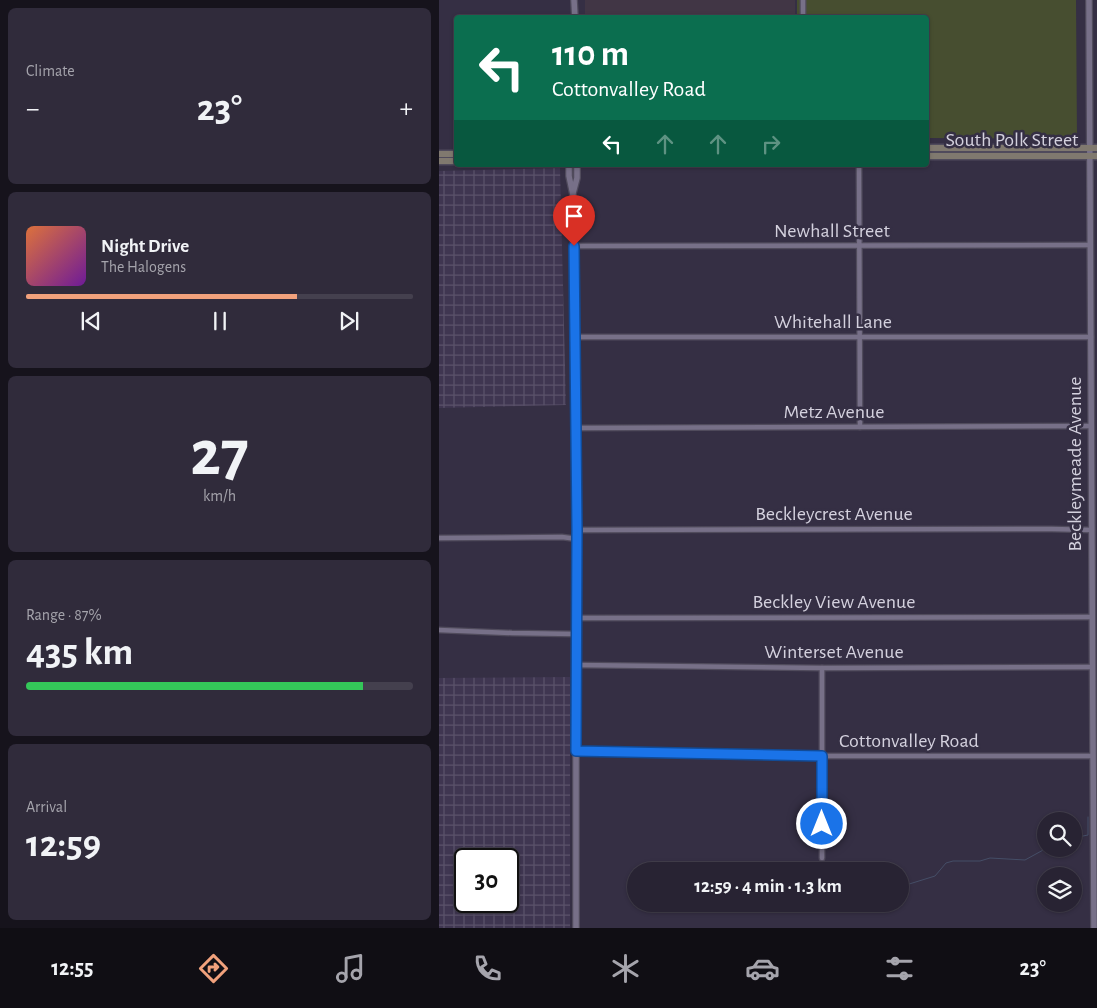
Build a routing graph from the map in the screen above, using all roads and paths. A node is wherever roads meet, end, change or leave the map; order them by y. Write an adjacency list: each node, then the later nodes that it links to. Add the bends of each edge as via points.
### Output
1 (574, 0): 4 (street)
2 (803, 0): 5 (street)
3 (1089, 0): 8 (street, Beckleymeade Avenue)
4 (575, 15)
5 (803, 15)
6 (929, 148): 7 (main road, South Polk Street)
7 (967, 148): 8 (main road, South Polk Street); 12 (main road)
8 (1094, 148): 13 (street, Beckleymeade Avenue)
9 (439, 154): 10 (main road)
10 (454, 154)
11 (929, 156): 12 (main road, South Polk Street)
12 (967, 156): 13 (main road, South Polk Street)
13 (1094, 156): 20 (street, Beckleymeade Avenue)
14 (439, 161): 15 (main road)
15 (454, 161)
16 (569, 167): 19 (street)
17 (577, 167): 19 (street)
18 (859, 167): 22 (street)
19 (573, 195): 21 (street)
20 (1090, 245): 22 (street, Newhall Street); 24 (street, Beckleymeade Avenue)
21 (574, 246): 22 (street, Newhall Street); 25 (street)
22 (859, 246): 23 (street)
23 (859, 336): 24 (street, Whitehall Lane); 25 (street, Whitehall Lane); 27 (street)
24 (1091, 337): 26 (street, Beckleymeade Avenue)
25 (576, 338): 28 (street)
26 (1091, 426): 27 (street, Metz Avenue); 30 (street, Beckleymeade Avenue)
27 (860, 427): 28 (street, Metz Avenue)
28 (576, 428): 29 (street)
29 (577, 530): 30 (street, Beckleycrest Avenue); 32 (street)
30 (1092, 530): 33 (street, Beckleymeade Avenue)
31 (439, 538): 32 (street)
32 (577, 539): 35 (street)
33 (1095, 569): 34 (street, Beckleymeade Avenue)
34 (1092, 617): 35 (street, Beckley View Avenue); 38 (street, Beckleymeade Avenue)
35 (576, 618): 37 (street)
36 (439, 630): 37 (street)
37 (575, 634): 39 (street)
38 (1095, 644): 40 (street, Beckleymeade Avenue)
39 (576, 665): 41 (street, Winterset Avenue); 42 (street)
40 (1092, 667): 41 (street, Winterset Avenue); 44 (street, Beckleymeade Avenue)
41 (822, 668): 43 (street)
42 (576, 751): 43 (street, Cottonvalley Road); 47 (street)
43 (822, 756): 44 (street, Cottonvalley Road); 46 (street)
44 (1093, 756): 45 (street, Beckleymeade Avenue)
45 (1095, 804): 48 (street, Beckleymeade Avenue)
46 (822, 858)
47 (576, 928)
48 (1094, 928)

